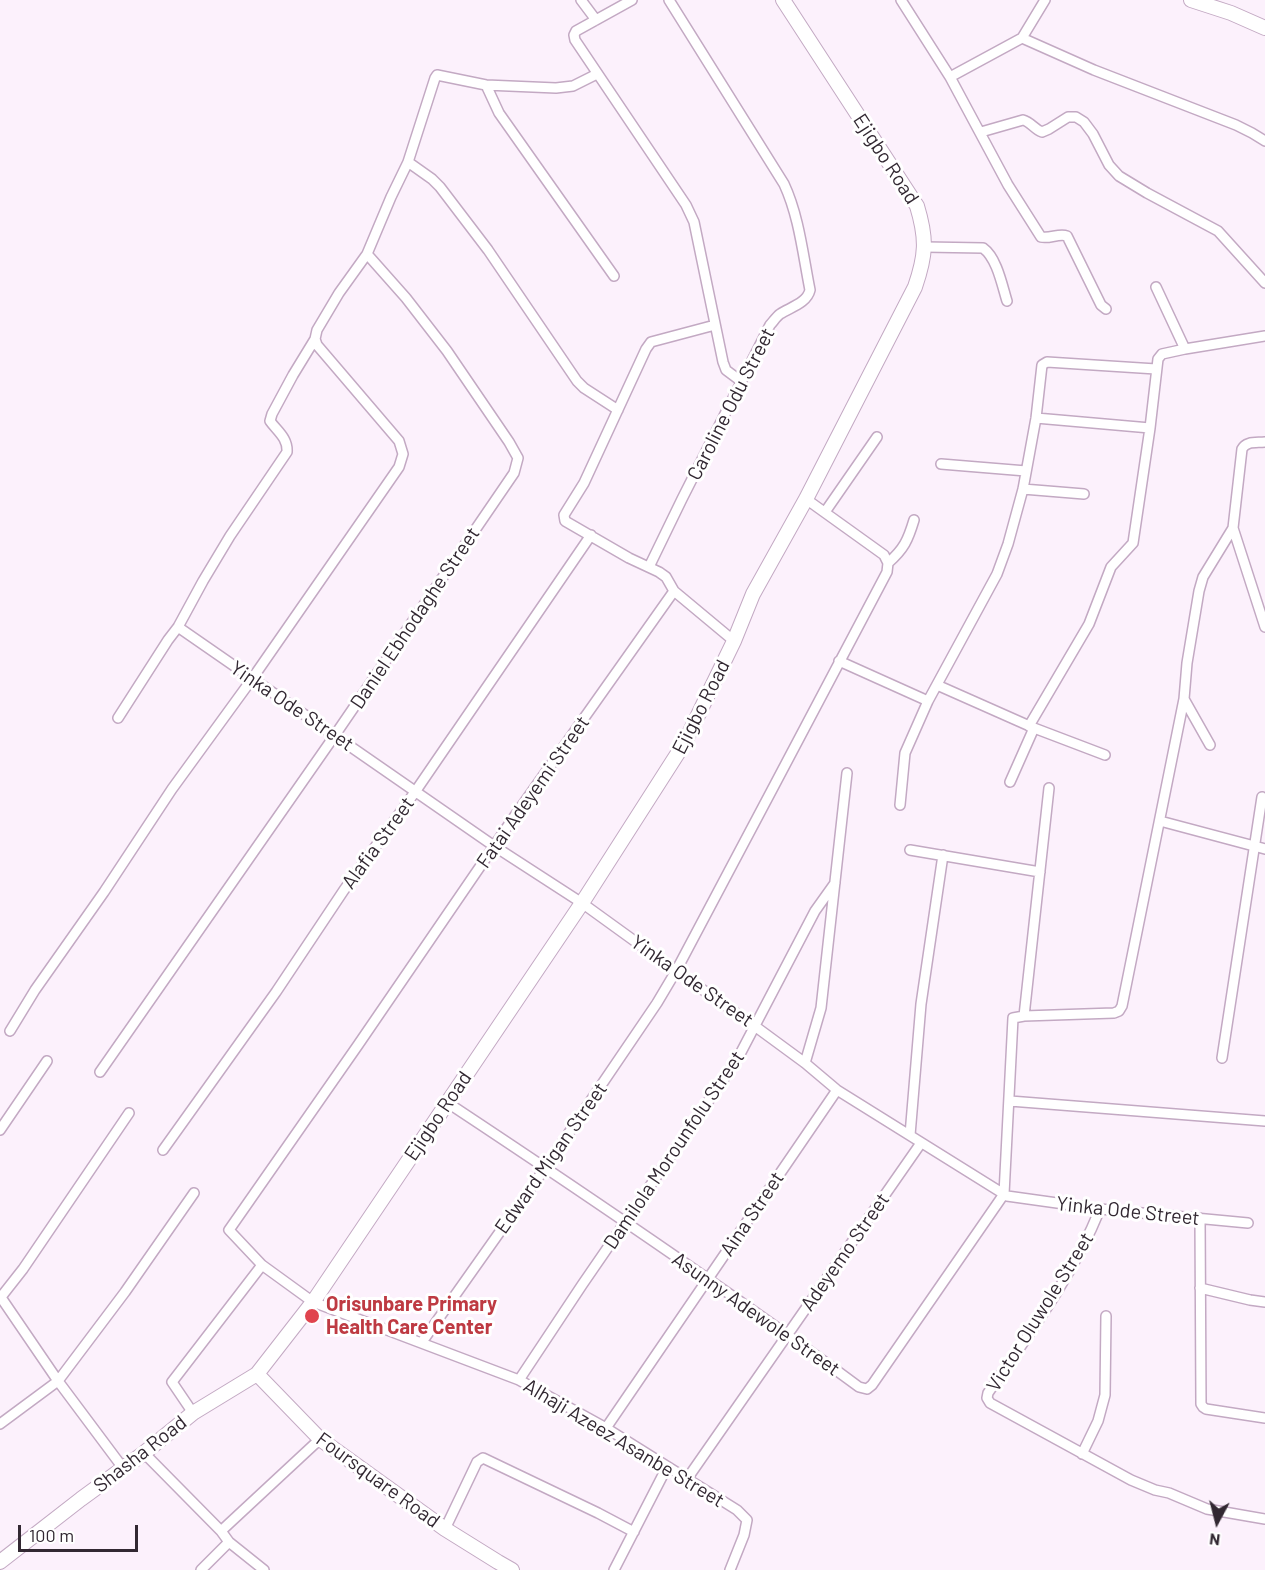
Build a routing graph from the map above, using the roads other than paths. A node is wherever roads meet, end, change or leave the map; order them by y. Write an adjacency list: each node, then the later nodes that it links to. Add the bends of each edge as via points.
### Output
1 (581, 0): 10 (street)
2 (632, 0): 10 (street)
3 (669, 0): 31 (street, Caroline Odu Street, via 787,190 810,290 809,296 770,325)
4 (783, 0): 19 (street, Ejigbo Road, via 917,206)
5 (901, 0): 14 (street)
6 (1045, 0): 12 (street)
7 (1191, 0): 11 (street)
8 (1220, 0): 9 (street)
9 (1265, 18)
10 (596, 20): 13 (street, via 574,35)
11 (1265, 28)
12 (1022, 38): 14 (street); 17 (street, via 1236,125)
13 (597, 74): 15 (street, via 566,88); 26 (street, via 694,222)
14 (950, 76): 16 (street)
15 (486, 85): 18 (street, via 437,75); 21 (street, via 499,113)
16 (981, 132): 22 (street, via 1023,120 1042,132 1068,117 1076,117 1089,128 1119,176 1218,231); 25 (street, via 1041,237 1067,236 1101,305)
17 (1265, 141)
18 (408, 162): 20 (street); 32 (street, via 432,179 461,214 577,381)
19 (925, 247): 24 (street, via 983,248 993,259); 41 (street, Ejigbo Road, via 915,287)
20 (367, 254): 28 (street, via 339,292); 59 (street, Daniel Ebhodaghe Street, via 447,351 518,458 514,473)
21 (614, 276)
22 (1265, 283)
23 (1156, 287): 29 (street)
24 (1007, 301)
25 (1107, 309)
26 (716, 325): 31 (street, via 726,370); 32 (street, via 651,342)
27 (1265, 336): 29 (street)
28 (315, 339): 49 (street, via 270,421 285,438 287,452 230,536); 53 (street, via 399,441 403,454 399,467)
29 (1185, 349): 30 (street, via 1162,354)
30 (1156, 369): 33 (street, via 1044,363); 34 (street)
31 (742, 382): 47 (street, Caroline Odu Street)
32 (618, 410): 45 (street, via 584,483 564,515 565,521)
33 (1036, 418): 34 (street); 38 (street)
34 (1150, 428): 58 (street, via 1133,543 1111,567 1089,624)
35 (877, 436): 42 (street)
36 (1265, 442): 44 (street, via 1248,443 1242,449)
37 (941, 464): 38 (street)
38 (1026, 471): 39 (street)
39 (1023, 489): 40 (street); 54 (street, via 997,574)
40 (1084, 494)
41 (806, 499): 42 (street); 51 (street, Ejigbo Road, via 753,594)
42 (825, 512): 46 (street, via 884,555)
43 (914, 520): 46 (street, Edward Migan Street, via 909,538)
44 (1233, 528): 50 (street); 55 (street, via 1203,577)
45 (591, 535): 47 (street); 65 (street, Alafia Street)
46 (888, 563): 52 (street, Edward Migan Street, via 887,572)
47 (649, 567): 48 (street, via 666,577)
48 (674, 591): 51 (street); 69 (street, Fatai Adeyemi Street)
49 (178, 627): 53 (street, Yinka Ode Street); 57 (street)
50 (1265, 627)
51 (734, 641): 76 (street, Ejigbo Road, via 685,742)
52 (839, 661): 56 (street); 77 (street, Edward Migan Street)
53 (252, 679): 59 (street, Yinka Ode Street); 80 (street, via 172,789)
54 (936, 685): 56 (street); 58 (street)
55 (1184, 699): 60 (street); 68 (street)
56 (928, 701): 67 (street, via 905,753)
57 (118, 718)
58 (1032, 727): 61 (street); 63 (street)
59 (335, 735): 65 (street, Yinka Ode Street); 84 (street, Daniel Ebhodaghe Street)
60 (1210, 745)
61 (1105, 755)
62 (847, 773): 75 (street)
63 (1010, 782)
64 (1049, 788): 74 (street)
65 (416, 792): 69 (street, Yinka Ode Street); 93 (street, Alafia Street)
66 (1262, 797): 70 (street)
67 (900, 805)
68 (1160, 821): 70 (street); 78 (street, via 1119,1011)
69 (494, 846): 76 (street, Yinka Ode Street); 101 (street, Fatai Adeyemi Street, via 229,1230)
70 (1254, 846): 71 (street); 81 (street)
71 (1265, 849)
72 (910, 850): 73 (street)
73 (943, 855): 74 (street); 91 (street, via 921,1004)
74 (1040, 872): 78 (street)
75 (835, 883): 79 (street, Damilola Morounfolu Street, via 815,911); 83 (street, via 821,1008)
76 (582, 903): 77 (street, Yinka Ode Street); 87 (street, Ejigbo Road)
77 (675, 971): 79 (street, Yinka Ode Street); 94 (street, Edward Migan Street)
78 (1024, 1016): 86 (street, via 1012,1018)
79 (756, 1026): 83 (street, Yinka Ode Street); 99 (street, Damilola Morounfolu Street, via 738,1059)
80 (10, 1030)
81 (1222, 1058)
82 (47, 1061): 90 (street)
83 (805, 1063): 85 (street, Yinka Ode Street)
84 (100, 1072)
85 (837, 1090): 91 (street, Yinka Ode Street); 102 (street, Aina Street)
86 (1010, 1101): 89 (street); 96 (street)
87 (448, 1104): 94 (street, Asunny Adewole Street); 105 (street, Ejigbo Road)
88 (129, 1113): 104 (street)
89 (1265, 1121)
90 (0, 1130)
91 (910, 1135): 92 (street, Yinka Ode Street)
92 (921, 1143): 96 (street, Yinka Ode Street); 108 (street, Adeyemo Street)
93 (163, 1150)
94 (545, 1168): 99 (street, Asunny Adewole Street); 109 (street, Edward Migan Street)
95 (194, 1193): 112 (street)
96 (1005, 1194): 97 (street, Yinka Ode Street); 108 (street, Asunny Adewole Street, via 867,1389)
97 (1100, 1209): 98 (street, Yinka Ode Street); 119 (street, Victor Oluwole Street, via 1080,1254 987,1398)
98 (1200, 1218): 100 (street, Yinka Ode Street); 103 (street)
99 (626, 1222): 102 (street, Asunny Adewole Street); 111 (street, Damilola Morounfolu Street)
100 (1248, 1223)
101 (262, 1265): 105 (street, Fatai Adeyemi Street); 113 (street, via 172,1382)
102 (708, 1278): 108 (street, Asunny Adewole Street); 116 (street, Aina Street)
103 (1200, 1288): 106 (street); 114 (street, via 1201,1404 1206,1409)
104 (1, 1297): 112 (street)
105 (313, 1302): 109 (street, Alhaji Azeez Asanbe Street); 110 (street, Ejigbo Road)
106 (1265, 1302)
107 (1106, 1316): 119 (street, via 1105,1395)
108 (788, 1334): 122 (street, Adeyemo Street)
109 (422, 1342): 111 (street, Alhaji Azeez Asanbe Street)
110 (257, 1374): 113 (street, Shasha Road); 117 (street, Foursquare Road)
111 (519, 1380): 116 (street, Alhaji Azeez Asanbe Street)
112 (58, 1381): 115 (street); 121 (street)
113 (193, 1413): 118 (street, Shasha Road)
114 (1265, 1419)
115 (0, 1424)
116 (606, 1428): 120 (street, Alhaji Azeez Asanbe Street)
117 (320, 1439): 124 (street, Foursquare Road); 125 (street)
118 (144, 1453): 121 (street, Shasha Road); 125 (street)
119 (1082, 1454): 123 (street, Victor Oluwole Street, via 1131,1480 1195,1505)
120 (668, 1467): 122 (street, Alhaji Azeez Asanbe Street); 126 (street)
121 (123, 1468): 128 (street, Shasha Road)
122 (687, 1479): 133 (street, Alhaji Azeez Asanbe Street, via 747,1520)
123 (1265, 1519)
124 (445, 1529): 126 (street, via 477,1462 483,1458); 131 (street, Foursquare Road)
125 (221, 1531): 127 (street)
126 (634, 1532): 132 (street)
127 (228, 1542): 129 (street); 130 (street)
128 (0, 1562)
129 (201, 1570)
130 (264, 1570)
131 (512, 1570)
132 (614, 1570)
133 (730, 1570)

